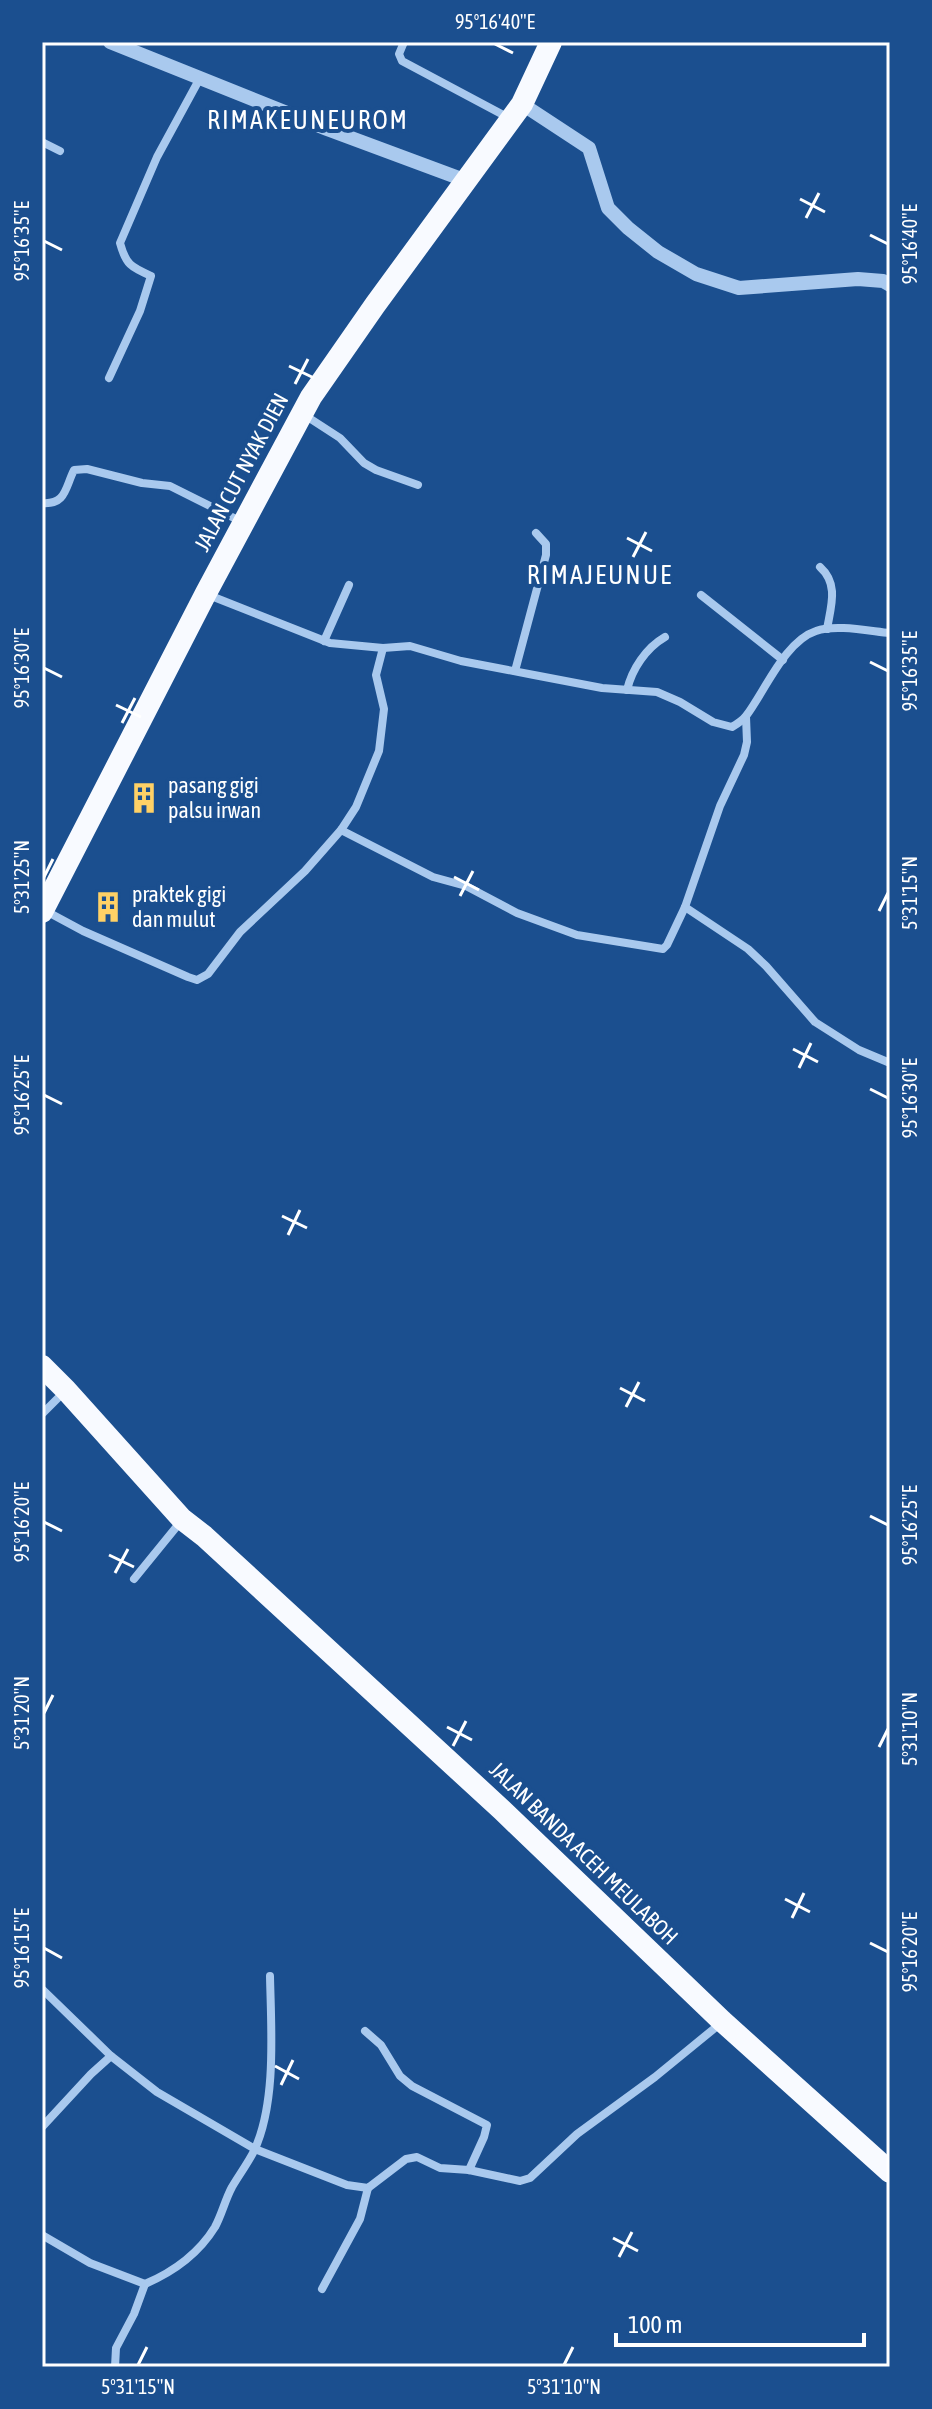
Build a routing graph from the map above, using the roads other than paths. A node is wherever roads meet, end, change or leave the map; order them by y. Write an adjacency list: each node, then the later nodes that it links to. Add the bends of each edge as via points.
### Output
1 (110, 42): 4 (street)
2 (404, 42): 6 (street, via 402,61)
3 (551, 42): 6 (highway, JALAN CUT NYAK DIEN)
4 (131, 46): 5 (street)
5 (200, 78): 9 (street); 11 (street, via 157,157 120,243 132,267 151,276)
6 (517, 112): 9 (highway, JALAN CUT NYAK DIEN); 10 (street, via 589,148 608,208 658,252 696,274 739,288 858,279)
7 (42, 142): 8 (street)
8 (60, 151)
9 (467, 181): 12 (highway, JALAN CUT NYAK DIEN)
10 (890, 285)
11 (109, 378)
12 (302, 413): 13 (street, via 340,438 364,463); 15 (highway, JALAN CUT NYAK DIEN)
13 (418, 485)
14 (42, 503): 15 (street, via 61,499 74,470 87,469 170,486)
15 (243, 523): 19 (highway, JALAN CUT NYAK DIEN)
16 (536, 533): 27 (street, via 546,544 546,555)
17 (820, 567): 21 (street, via 833,592)
18 (349, 585): 24 (street)
19 (206, 593): 24 (street); 32 (highway, JALAN CUT NYAK DIEN)
20 (701, 595): 26 (street)
21 (827, 629): 22 (street); 26 (street, via 803,638)
22 (890, 633)
23 (665, 637): 28 (street, via 641,659)
24 (324, 641): 25 (street)
25 (383, 648): 27 (street, via 410,646); 30 (street, via 376,675 384,709 379,751)
26 (783, 660): 29 (street)
27 (515, 671): 28 (street)
28 (627, 690): 29 (street, via 657,692 722,725 732,727)
29 (746, 717): 31 (street, via 744,755)
30 (341, 830): 31 (street, via 433,877 577,935 663,949); 32 (street, via 197,980)
31 (685, 907): 33 (street, via 748,949 815,1022)
32 (43, 910)
33 (890, 1063)
34 (43, 1364): 35 (highway, JALAN BANDA ACEH MEULABOH)
35 (66, 1390): 36 (street); 37 (highway, JALAN BANDA ACEH MEULABOH)
36 (42, 1414)
37 (182, 1519): 38 (street); 41 (highway, JALAN BANDA ACEH MEULABOH, via 502,1810)
38 (134, 1579)
39 (270, 1976): 45 (street, via 272,2061)
40 (42, 1989): 43 (street)
41 (722, 2021): 46 (street, via 577,2134 530,2178 515,2181); 47 (highway, JALAN BANDA ACEH MEULABOH)
42 (365, 2031): 46 (street, via 412,2086 487,2125)
43 (111, 2056): 44 (street); 45 (street, via 157,2092)
44 (42, 2127)
45 (255, 2149): 48 (street, via 347,2185); 50 (street, via 209,2235 173,2269)
46 (469, 2170): 48 (street, via 440,2168 411,2157)
47 (890, 2172)
48 (368, 2188): 51 (street, via 360,2219)
49 (42, 2235): 50 (street, via 90,2263)
50 (145, 2284): 52 (street, via 116,2348)
51 (322, 2289)
52 (115, 2367)

